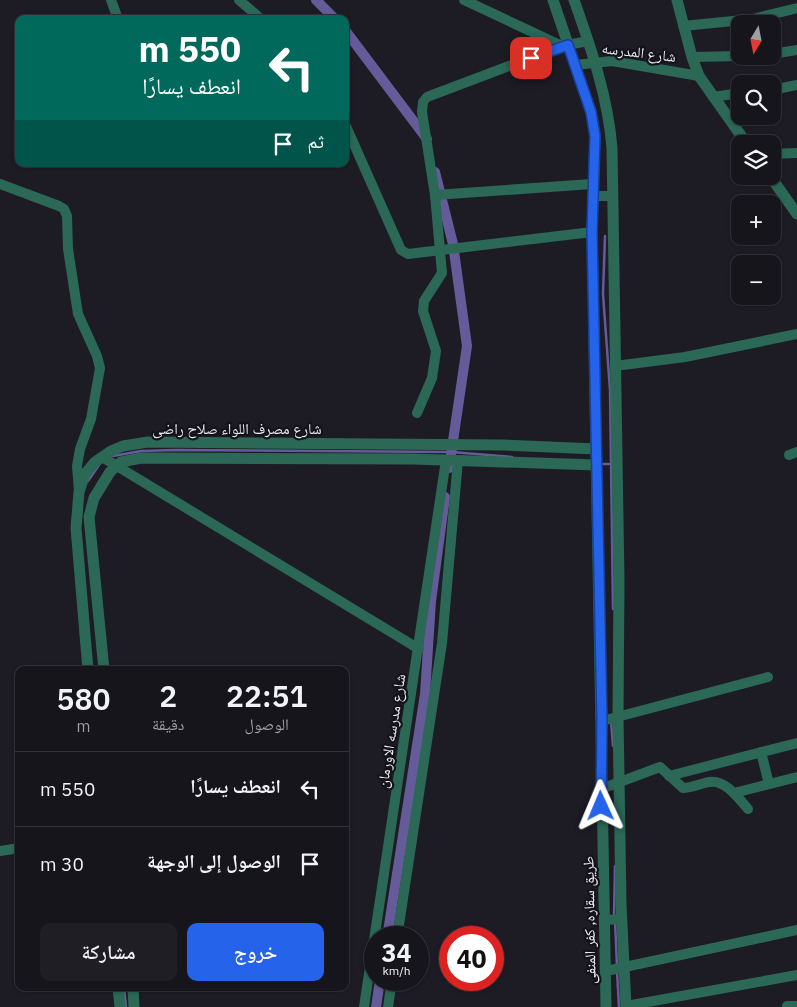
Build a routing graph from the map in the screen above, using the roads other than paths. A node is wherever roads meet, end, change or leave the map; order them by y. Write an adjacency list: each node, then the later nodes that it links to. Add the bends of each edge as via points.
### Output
1 (110, 0): 8 (street)
2 (239, 0): 9 (street)
3 (464, 0): 12 (street)
4 (553, 0): 12 (street, طريق سقاره, كفر المنفى)
5 (574, 0): 11 (street, طريق سقاره, كفر المنفى)
6 (677, 0): 10 (street)
7 (797, 8): 10 (street, via 753,19)
8 (116, 15)
9 (256, 15)
10 (683, 26): 16 (street)
11 (588, 41): 12 (street); 17 (street, طريق سقاره, كفر المنفى)
12 (565, 46): 18 (street, طريق سقاره, كفر المنفى); 31 (street, via 427,97 422,112)
13 (797, 50): 14 (street)
14 (781, 53)
15 (731, 56): 16 (street)
16 (692, 57): 19 (street)
17 (595, 61): 18 (street, شارع المدرسه); 19 (street, شارع المدرسه, via 621,62); 33 (street, طريق سقاره, كفر المنفى, via 611,137)
18 (575, 66): 29 (street, طريق سقاره, كفر المنفى, via 591,112 595,136)
19 (700, 76): 23 (street)
20 (797, 85): 21 (street)
21 (781, 88)
22 (731, 95): 23 (street)
23 (713, 96): 25 (street)
24 (349, 133): 36 (street, via 401,250 416,254)
25 (741, 135)
26 (797, 153): 27 (street)
27 (781, 154)
28 (0, 184): 52 (street, via 59,206 67,216 68,249 78,314 98,356 100,368 90,419 80,448 77,466)
29 (592, 184): 31 (street); 32 (street, طريق سقاره, كفر المنفى)
30 (776, 185): 34 (street)
31 (435, 195): 36 (street)
32 (594, 196): 33 (street); 35 (street, طريق سقاره, كفر المنفى)
33 (610, 196): 38 (street, طريق سقاره, كفر المنفى)
34 (797, 214)
35 (592, 232): 36 (street); 38 (street, طريق سقاره, كفر المنفى)
36 (441, 250): 40 (street, via 441,278 429,291 422,311 436,351 432,378)
37 (797, 334): 39 (street, via 685,357)
38 (604, 348): 39 (street, طريق سقاره, كفر المنفى); 44 (street, طريق سقاره, كفر المنفى)
39 (614, 366): 53 (street, طريق سقاره, كفر المنفى)
40 (417, 413)
41 (342, 444): 42 (street, شارع مصرف اللواء صلاح راضى); 45 (street, شارع مصرف اللواء صلاح راضى, via 148,442 123,446); 47 (street)
42 (413, 444): 43 (street, شارع مصرف اللواء صلاح راضى); 46 (street)
43 (460, 444): 44 (street, شارع مصرف اللواء صلاح راضى); 49 (street)
44 (596, 448): 50 (street, طريق سقاره, كفر المنفى)
45 (102, 457): 51 (street); 52 (street, شارع مصرف اللواء صلاح راضى, via 85,474)
46 (413, 459): 47 (street, شارع مصرف اللواء صلاح راضى); 48 (street, شارع مصرف اللواء صلاح راضى)
47 (343, 460): 51 (street, شارع مصرف اللواء صلاح راضى, via 141,458)
48 (446, 460): 49 (street, شارع مصرف اللواء صلاح راضى); 54 (street, شارع مدرسه الاورمان)
49 (458, 460): 50 (street, شارع مصرف اللواء صلاح راضى); 71 (street, via 442,643)
50 (596, 464): 53 (street, طريق سقاره, كفر المنفى)
51 (116, 466): 54 (street); 56 (street, via 101,485 89,517)
52 (79, 492): 55 (street, شارع مصرف اللواء صلاح راضى, via 76,528)
53 (610, 646): 58 (street, طريق سقاره, كفر المنفى); 59 (street, طريق سقاره, كفر المنفى)
54 (419, 650): 80 (street, شارع مدرسه الاورمان)
55 (88, 666)
56 (104, 666)
57 (768, 678): 58 (street)
58 (618, 716): 59 (street); 65 (street, طريق سقاره, كفر المنفى)
59 (602, 720): 65 (street, طريق سقاره, كفر المنفى)
60 (797, 743): 61 (street)
61 (761, 752): 62 (street); 64 (street)
62 (669, 776): 65 (street, via 657,766); 66 (street, via 683,788 716,782)
63 (797, 777): 64 (street)
64 (769, 784): 66 (street)
65 (610, 786): 70 (street, طريق سقاره, كفر المنفى); 70 (street, طريق سقاره, كفر المنفى)
66 (734, 793): 67 (street)
67 (748, 809)
68 (15, 849): 69 (street)
69 (0, 851)
70 (613, 920): 73 (street, طريق سقاره, كفر المنفى); 73 (street, طريق سقاره, كفر المنفى)
71 (399, 926)
72 (797, 930): 73 (street)
73 (615, 970): 82 (street, طريق سقاره, كفر المنفى); 83 (street, طريق سقاره, كفر المنفى)
74 (797, 975): 83 (street)
75 (118, 991): 78 (street)
76 (133, 991): 79 (street)
77 (390, 991): 81 (street)
78 (120, 1007)
79 (134, 1007)
80 (364, 1007)
81 (388, 1007)
82 (606, 1007)
83 (626, 1007)

